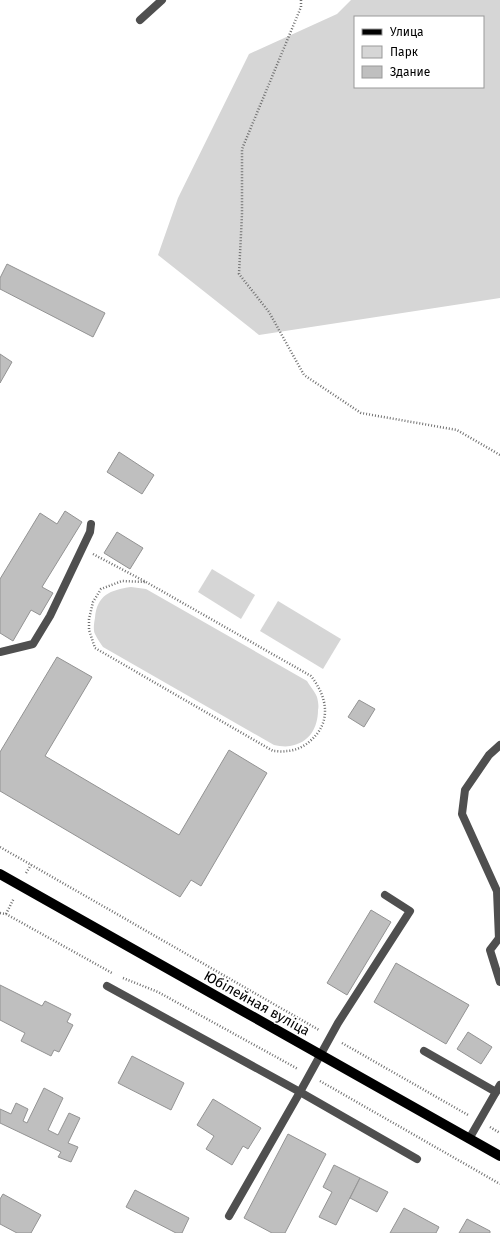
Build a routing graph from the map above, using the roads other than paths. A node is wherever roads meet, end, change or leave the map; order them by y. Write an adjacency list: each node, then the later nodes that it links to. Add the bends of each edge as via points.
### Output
1 (162, 0): 2 (street)
2 (140, 20)
3 (91, 524): 4 (street, via 90,532 50,616 33,644)
4 (0, 652)
5 (500, 745): 8 (street, via 488,755 465,790 462,814 497,892)
6 (0, 874): 12 (main road, Юбілейная вуліца)
7 (386, 896): 12 (street, via 410,911)
8 (499, 938): 9 (street, via 490,950)
9 (500, 982)
10 (107, 986): 14 (street)
11 (424, 1051): 13 (street)
12 (320, 1055): 14 (street); 15 (main road, Юбілейная вуліца)
13 (498, 1088): 15 (street)
14 (300, 1092): 17 (street); 18 (street)
15 (470, 1139): 16 (main road, Юбілейная вуліца)
16 (500, 1156)
17 (417, 1159)
18 (229, 1216)

